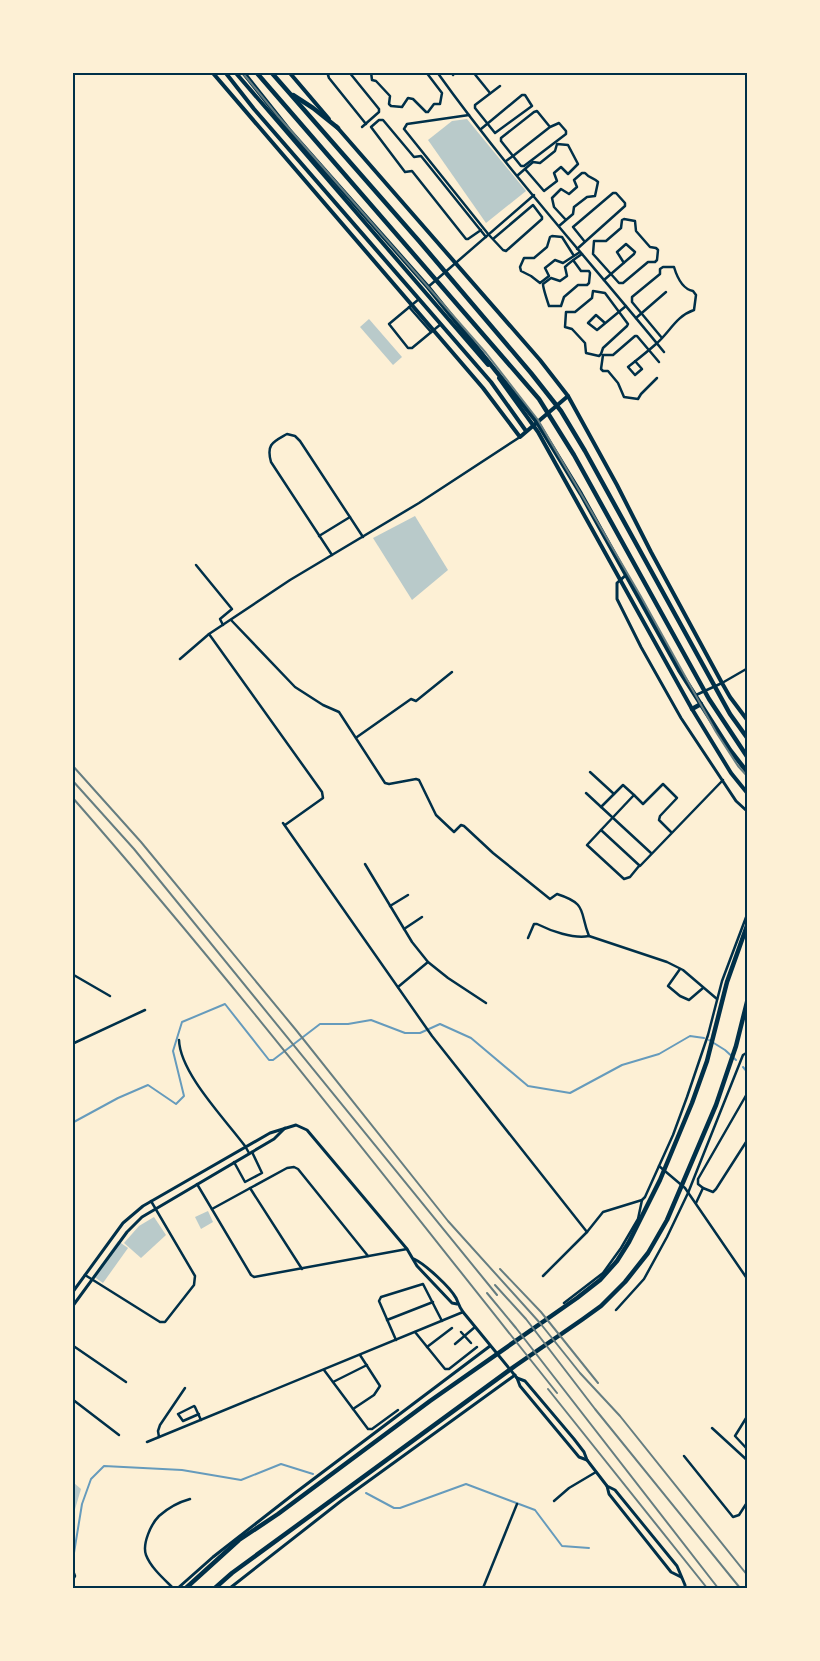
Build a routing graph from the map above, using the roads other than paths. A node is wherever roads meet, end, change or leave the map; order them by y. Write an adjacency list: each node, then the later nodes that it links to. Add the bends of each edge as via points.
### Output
1 (212, 72): 20 (main road)
2 (225, 72): 19 (main road)
3 (234, 72): 69 (main road, via 490,366)
4 (243, 72): 50 (main road, via 289,130)
5 (256, 72): 94 (main road, via 523,380 552,419 709,698)
6 (271, 72): 17 (main road)
7 (289, 72): 25 (main road)
8 (331, 72): 22 (street, via 329,78)
9 (349, 72): 22 (street, via 379,109)
10 (371, 72): 15 (street, via 372,80 390,96 391,106 402,107 408,98 428,112 432,105 442,101 442,93)
11 (426, 72): 15 (street)
12 (437, 72): 14 (street)
13 (473, 72): 18 (street)
14 (442, 79): 15 (street); 21 (street)
15 (435, 84)
16 (500, 86): 18 (street)
17 (287, 91): 25 (main road); 93 (main road, via 419,241 561,411 730,714)
18 (490, 93): 23 (street, via 474,108)
19 (254, 109): 20 (main road); 33 (main road)
20 (248, 114): 34 (main road)
21 (469, 115): 27 (street); 38 (street, via 407,124 404,129)
22 (366, 124): 24 (street)
23 (488, 124): 23 (street, via 522,95 531,103 532,106 498,132); 27 (street)
24 (362, 127)
25 (338, 128): 45 (main road)
26 (550, 128): 28 (street); 28 (street, via 537,111 534,112 501,138); 28 (street, via 559,123 566,134 524,166)
27 (480, 129): 29 (street)
28 (513, 156): 29 (street)
29 (506, 161): 31 (street)
30 (525, 169): 30 (street, via 533,162 540,163 557,144 568,145 578,164 568,174 561,168 554,172 558,181 544,191); 31 (street)
31 (518, 175): 32 (street)
32 (534, 195): 36 (street); 38 (street)
33 (334, 202): 34 (main road); 47 (main road)
34 (328, 207): 49 (main road)
35 (566, 220): 35 (street, via 573,214 574,207 597,193 598,182 585,173 574,180 577,187 569,194 561,189 552,198 554,206); 36 (street)
36 (559, 226): 41 (street)
37 (480, 230): 37 (street, via 421,156 414,157 383,120 371,127 405,172 412,171 466,239); 38 (street)
38 (488, 236): 39 (street); 45 (street)
39 (493, 239): 39 (street, via 506,251 542,217 533,205)
40 (585, 242): 40 (street, via 625,206 616,193 613,192 573,226); 41 (street)
41 (580, 251): 42 (street); 43 (street); 48 (street)
42 (574, 256): 42 (street, via 563,263 555,260 546,268 549,276 540,283 520,267 524,258 534,258 547,247 552,236 562,237)
43 (574, 260): 43 (street, via 565,267 567,276 560,282 551,278 543,284 549,306 561,306 564,297 578,285 589,283 590,273 581,271)
44 (624, 263): 44 (street, via 635,252 626,244 617,252); 46 (street)
45 (456, 264): 50 (street); 68 (main road)
46 (611, 275): 46 (street, via 593,254 594,242 606,241 621,228 624,218 635,221 636,231 650,247 658,250 657,260 648,262 623,283); 48 (street)
47 (402, 280): 49 (main road); 52 (main road)
48 (604, 280): 54 (street)
49 (396, 286): 53 (main road)
50 (428, 288): 69 (main road)
51 (666, 292): 56 (street)
52 (419, 299): 53 (street); 59 (main road)
53 (410, 306): 60 (main road); 60 (street, via 389,324 408,348)
54 (626, 306): 55 (street); 57 (street)
55 (618, 312): 55 (street, via 605,293 593,291 592,298 575,312 566,312 564,325 585,343 586,353 599,356 628,324); 58 (street)
56 (641, 313): 57 (street); 61 (street); 61 (street, via 632,298 660,274 660,269 674,267 676,277 696,295 695,308 686,312)
57 (636, 318): 62 (street)
58 (605, 323): 58 (street, via 597,330 588,322 596,315)
59 (441, 324): 60 (street); 70 (main road, via 491,382)
60 (432, 331): 71 (main road, via 484,388)
61 (662, 338): 62 (street)
62 (657, 343): 63 (street); 64 (street)
63 (649, 350): 65 (street); 66 (street); 67 (street, via 635,336 613,355 603,355 601,369 608,371 618,383 624,397 638,400)
64 (664, 352)
65 (635, 361): 65 (street, via 642,369 635,375 628,368)
66 (659, 362)
67 (657, 378)
68 (568, 396): 69 (main road); 87 (main road)
69 (536, 424): 70 (main road); 77 (main road, via 580,491); 78 (main road)
70 (526, 431): 71 (main road)
71 (520, 437): 74 (street)
72 (350, 517): 73 (street); 73 (street, via 295,436 287,434 272,443 269,449 271,462); 74 (street)
73 (319, 536): 75 (street)
74 (363, 537): 75 (street)
75 (332, 555): 80 (street)
76 (196, 566): 79 (street)
77 (626, 575): 78 (street); 88 (main road)
78 (620, 580): 90 (main road); 97 (street, via 616,599 681,718)
79 (232, 609): 80 (street); 82 (street, via 220,619)
80 (237, 615): 81 (street)
81 (231, 620): 82 (street); 92 (street, via 295,687 339,712)
82 (223, 625): 83 (street)
83 (209, 634): 84 (street); 122 (street, via 322,792 323,798 284,824)
84 (180, 659)
85 (748, 668): 87 (street)
86 (452, 672): 92 (street, via 416,701 411,699)
87 (722, 683): 88 (street); 91 (main road)
88 (696, 695): 89 (main road)
89 (702, 704): 90 (main road); 96 (main road)
90 (692, 709): 100 (main road, via 731,773)
91 (748, 721)
92 (357, 737): 116 (street, via 385,783 419,780 436,815 451,830 454,832 460,825 464,826 550,899 557,894 572,899 582,910)
93 (748, 739)
94 (748, 758)
95 (590, 772): 99 (street)
96 (748, 773)
97 (722, 780): 103 (street); 106 (street)
98 (586, 793): 102 (street)
99 (614, 794): 101 (street, via 623,785); 102 (street)
100 (748, 794)
101 (634, 795): 104 (street); 106 (street, via 644,804 663,784 674,794 677,798 658,820)
102 (602, 807): 104 (street)
103 (748, 812)
104 (613, 818): 105 (street); 107 (street)
105 (601, 830): 109 (street); 109 (street, via 587,845 624,879)
106 (671, 832): 107 (street)
107 (651, 854): 109 (street)
108 (365, 864): 111 (street)
109 (640, 866)
110 (408, 895): 111 (street)
111 (390, 906): 115 (street)
112 (748, 912): 120 (street)
113 (422, 917): 115 (street)
114 (748, 922): 120 (main road)
115 (404, 929): 118 (street)
116 (589, 936): 117 (street, via 549,930 534,924); 119 (street)
117 (528, 938)
118 (428, 962): 122 (street); 127 (street)
119 (680, 969): 123 (street); 123 (street, via 668,986 680,996 689,1000)
120 (729, 970): 126 (street); 220 (main road, via 707,1061 660,1180 629,1242 600,1280 239,1540)
121 (72, 974): 124 (street)
122 (398, 987): 148 (street, via 432,1036)
123 (703, 988): 126 (street)
124 (110, 996)
125 (748, 998): 221 (main road, via 716,1105 667,1220 648,1253 625,1282 601,1306)
126 (717, 999): 138 (street, via 687,1097)
127 (486, 1003)
128 (145, 1010): 130 (street)
129 (180, 1040): 135 (street, via 190,1075)
130 (72, 1044)
131 (748, 1052): 142 (street)
132 (748, 1092): 141 (street, via 698,1179)
133 (285, 1128): 135 (street); 136 (street, via 274,1139); 149 (street, via 296,1125 307,1130)
134 (748, 1139): 141 (street, via 716,1189 709,1192)
135 (246, 1147): 136 (street); 144 (street)
136 (250, 1152): 137 (street); 137 (street, via 263,1172 247,1182)
137 (234, 1162): 139 (street)
138 (659, 1166): 142 (street); 143 (street)
139 (196, 1183): 146 (street); 147 (street)
140 (250, 1188): 147 (street); 151 (street, via 294,1167); 154 (street)
141 (703, 1188): 145 (street)
142 (688, 1192): 145 (street); 164 (street, via 648,1273)
143 (642, 1200): 148 (street, via 603,1212); 161 (street, via 638,1219 603,1273)
144 (151, 1201): 146 (street); 150 (street, via 123,1223)
145 (696, 1203): 158 (street)
146 (156, 1209): 152 (street, via 127,1232); 157 (street, via 196,1281 165,1322 160,1322)
147 (212, 1209): 154 (street, via 251,1275)
148 (587, 1232): 156 (street)
149 (407, 1249): 151 (street); 153 (street)
150 (102, 1252): 152 (street); 155 (street)
151 (368, 1256): 154 (street)
152 (109, 1257): 157 (street)
153 (414, 1258): 162 (street, via 440,1280 456,1298); 162 (street, via 417,1266 452,1303)
154 (302, 1269)
155 (85, 1275): 157 (street); 159 (street)
156 (543, 1276)
157 (93, 1280): 163 (street)
158 (748, 1280)
159 (72, 1293)
160 (433, 1302): 166 (street); 166 (street, via 423,1284 381,1297 379,1301); 167 (street)
161 (564, 1303)
162 (457, 1304): 165 (street)
163 (72, 1307)
164 (616, 1310)
165 (463, 1312): 167 (street); 168 (street)
166 (387, 1320): 173 (street)
167 (442, 1321): 170 (street)
168 (475, 1327): 172 (street); 178 (street)
169 (452, 1328): 177 (street)
170 (416, 1332): 173 (street); 177 (street)
171 (462, 1332): 172 (street)
172 (465, 1336): 174 (street); 175 (street)
173 (396, 1340): 180 (street)
174 (471, 1343)
175 (455, 1344)
176 (72, 1345): 184 (street)
177 (427, 1346): 179 (street, via 447,1370)
178 (490, 1346): 183 (street); 219 (street, via 280,1504)
179 (477, 1347)
180 (360, 1355): 181 (street); 182 (street)
181 (367, 1365): 185 (street); 188 (street, via 380,1386 374,1395)
182 (324, 1370): 185 (street); 194 (street)
183 (516, 1376): 190 (street, via 525,1381); 193 (street, via 520,1386); 222 (street, via 341,1501)
184 (126, 1382)
185 (333, 1382): 188 (street)
186 (184, 1388): 197 (street, via 160,1425)
187 (72, 1398): 196 (street)
188 (353, 1409): 189 (street, via 371,1430)
189 (398, 1410)
190 (553, 1413): 193 (street); 198 (street)
191 (198, 1414): 191 (street, via 194,1406 178,1414 183,1421); 194 (street)
192 (748, 1414): 201 (street, via 735,1436)
193 (547, 1417): 200 (street)
194 (201, 1420): 197 (street)
195 (712, 1428): 204 (street)
196 (119, 1435)
197 (159, 1437): 199 (street)
198 (574, 1439): 200 (street); 203 (street)
199 (147, 1442)
200 (568, 1443): 203 (street, via 579,1457)
201 (748, 1450)
202 (684, 1456): 209 (street, via 734,1516 739,1515)
203 (587, 1460): 205 (street)
204 (748, 1461)
205 (596, 1472): 206 (street); 208 (street)
206 (607, 1486): 211 (street, via 615,1490); 212 (street)
207 (190, 1499): 218 (street, via 179,1502 159,1516 145,1542 145,1554 151,1564)
208 (554, 1501)
209 (748, 1501)
210 (517, 1504): 223 (street)
211 (627, 1506): 212 (street); 213 (street)
212 (621, 1510): 214 (street)
213 (654, 1538): 214 (street); 216 (street, via 677,1566)
214 (648, 1544): 216 (street, via 671,1572)
215 (72, 1568): 217 (street, via 75,1576)
216 (681, 1578): 224 (street)
217 (72, 1581)
218 (173, 1588)
219 (178, 1588)
220 (186, 1588)
221 (215, 1588)
222 (230, 1588)
223 (483, 1588)
224 (685, 1588)

